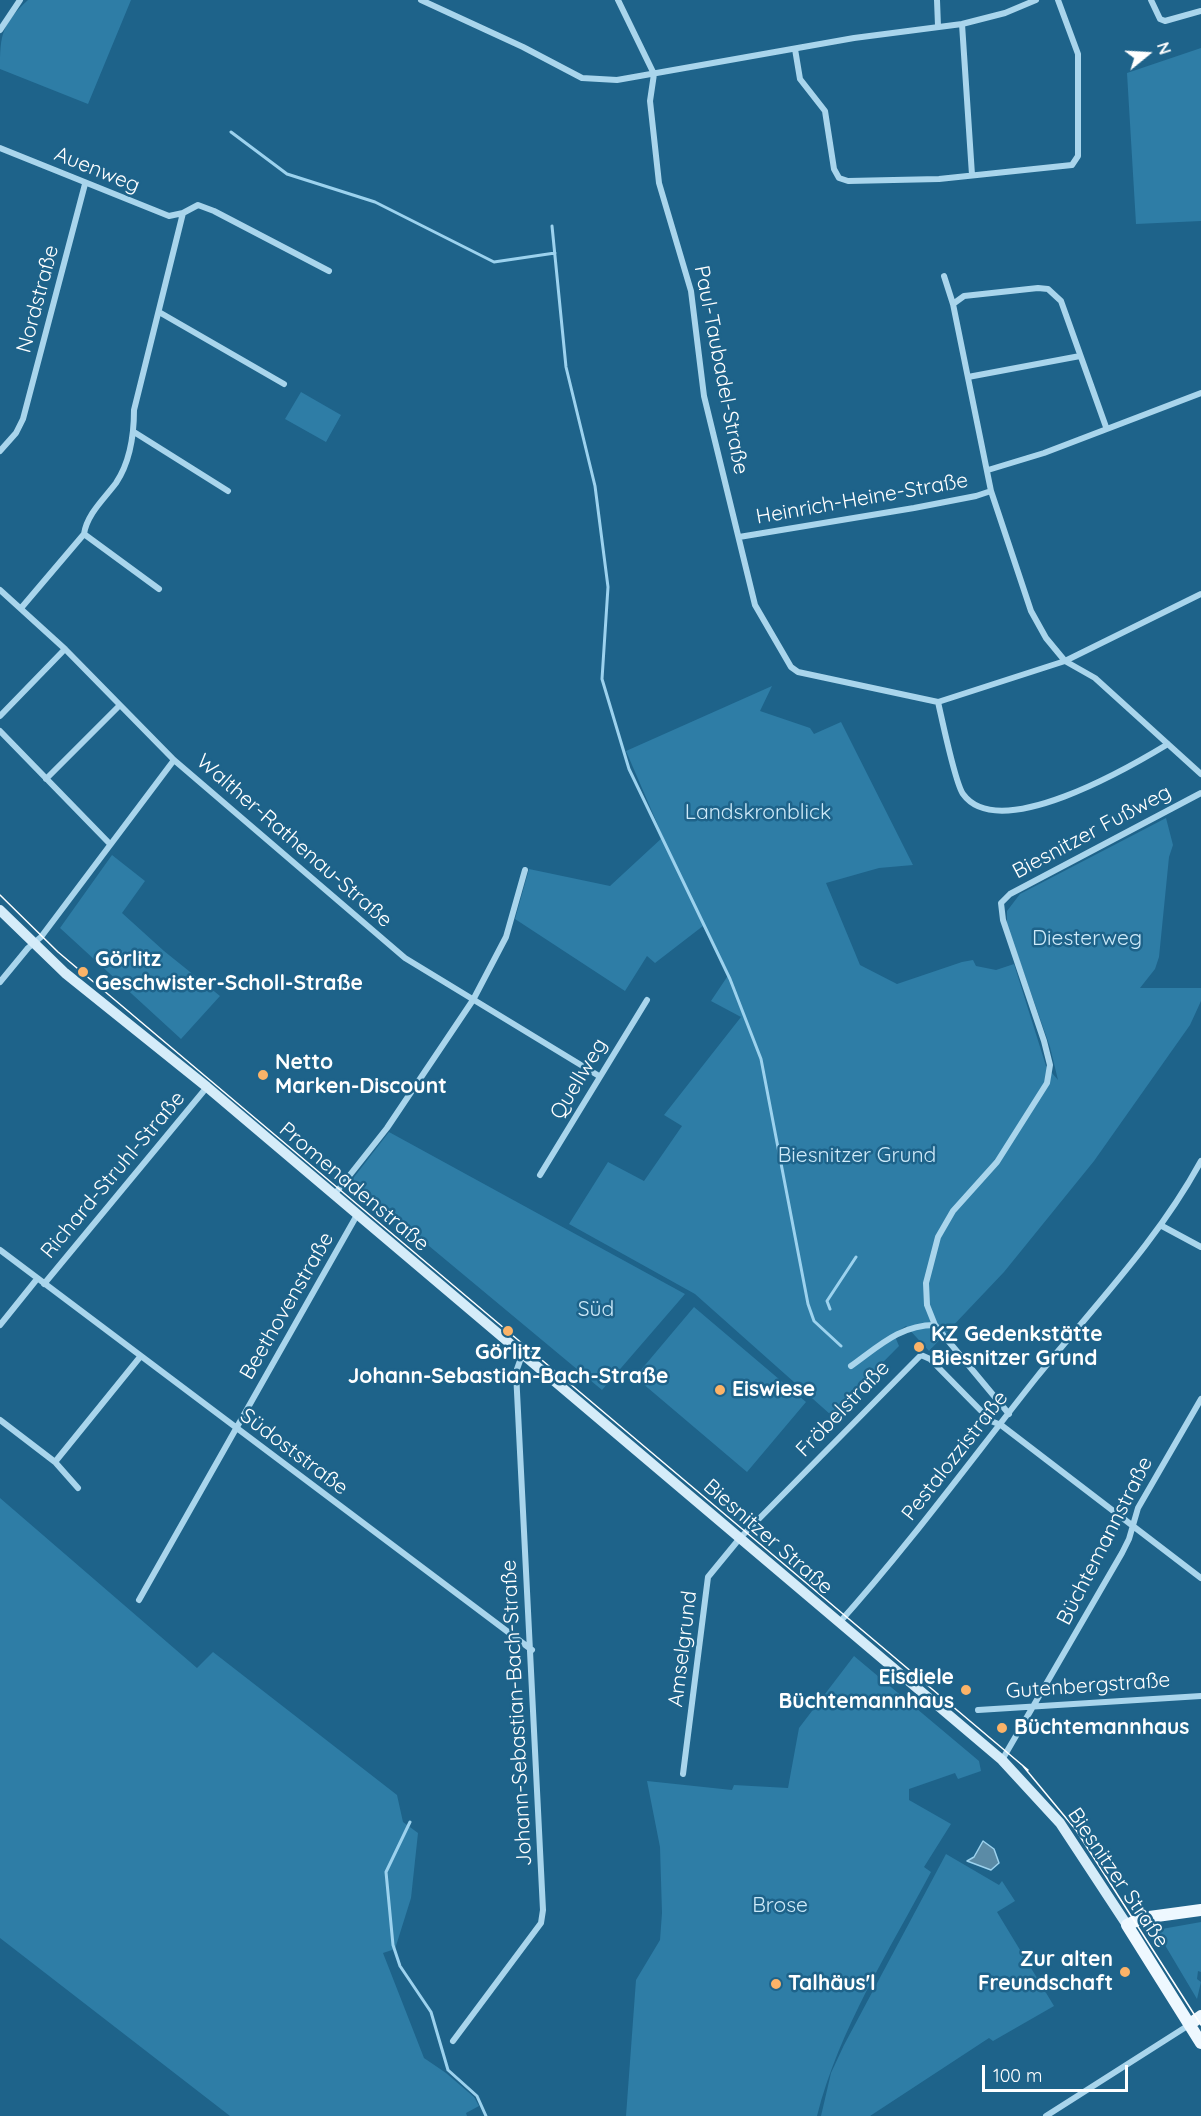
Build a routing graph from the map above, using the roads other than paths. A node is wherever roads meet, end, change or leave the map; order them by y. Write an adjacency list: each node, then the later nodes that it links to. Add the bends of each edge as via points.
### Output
1 (20, 0): 11 (street)
2 (422, 0): 13 (street, via 582,78 617,80)
3 (618, 0): 13 (street)
4 (937, 0): 10 (street)
5 (1036, 0): 9 (street)
6 (1058, 0): 15 (street, via 1078,54 1078,156 1072,165)
7 (1150, 0): 8 (street, via 1165,21)
8 (1201, 11)
9 (962, 24): 10 (street); 15 (street)
10 (938, 26): 12 (street)
11 (0, 30)
12 (795, 49): 13 (street); 15 (street, via 800,79 825,111 834,169 839,178 939,179)
13 (654, 74): 33 (street, Paul-Taubadel-Straße, via 650,101 659,183 691,291 704,396)
14 (0, 148): 16 (street, Auenweg)
15 (972, 175)
16 (85, 184): 17 (street, Auenweg, via 169,216); 28 (street, Nordstraße, via 23,419)
17 (183, 213): 18 (street, Auenweg, via 198,205 214,211); 21 (street)
18 (329, 272)
19 (944, 276): 20 (street)
20 (953, 304): 22 (street, via 964,296 1048,289 1061,301); 23 (street)
21 (159, 312): 24 (street); 27 (street, via 134,410)
22 (1080, 356): 23 (street); 26 (street)
23 (968, 377): 29 (street)
24 (284, 384)
25 (1201, 393): 26 (street, Heinrich-Heine-Straße)
26 (1106, 427): 29 (street, Heinrich-Heine-Straße, via 1044,453)
27 (134, 432): 30 (street); 32 (street, via 120,475 86,521)
28 (0, 451)
29 (988, 470): 31 (street)
30 (228, 491)
31 (991, 491): 33 (street, Heinrich-Heine-Straße); 39 (street, via 1031,611)
32 (84, 534): 34 (street); 37 (street)
33 (739, 537): 40 (street, Paul-Taubadel-Straße, via 755,605 791,667 813,677)
34 (159, 589)
35 (0, 590): 37 (street, Walther-Rathenau-Straße)
36 (1201, 594): 39 (street)
37 (22, 608): 38 (street, Walther-Rathenau-Straße)
38 (65, 649): 41 (street, Walther-Rathenau-Straße); 42 (street)
39 (1065, 661): 40 (street); 44 (street, via 1095,678)
40 (938, 702): 44 (street, via 963,794 976,806 991,812 1016,810 1089,788)
41 (120, 705): 45 (street, Walther-Rathenau-Straße); 47 (street)
42 (0, 716)
43 (0, 731): 47 (street)
44 (1168, 744): 46 (street)
45 (174, 760): 49 (street); 54 (street, Walther-Rathenau-Straße, via 405,958)
46 (1201, 774)
47 (46, 779): 49 (street)
48 (1201, 793): 68 (street, Biesnitzer Fußweg, via 1001,903 1003,920 1050,1065 1047,1083 997,1162 953,1211 938,1237 926,1283 927,1305)
49 (110, 844): 52 (street, via 41,937)
50 (525, 870): 54 (street, via 506,938)
51 (0, 910): 52 (main road, Promenadenstraße)
52 (32, 943): 53 (street); 57 (main road, Promenadenstraße)
53 (0, 982)
54 (473, 1000): 56 (street, Walther-Rathenau-Straße); 60 (street, via 387,1128)
55 (647, 1000): 56 (street, Quellweg)
56 (599, 1076): 59 (street, Quellweg)
57 (207, 1088): 60 (main road, Promenadenstraße); 66 (street, Richard-Struhl-Straße)
58 (1201, 1161): 62 (street, Pestalozzistraße)
59 (540, 1175)
60 (334, 1196): 61 (main road, Promenadenstraße)
61 (357, 1215): 69 (main road, Promenadenstraße); 76 (street, Beethovenstraße)
62 (1162, 1226): 63 (street); 73 (street, Pestalozzistraße)
63 (1201, 1247)
64 (0, 1250): 65 (street, Südoststraße)
65 (37, 1279): 66 (street, Südoststraße); 67 (street)
66 (45, 1284): 70 (street, Südoststraße)
67 (0, 1325)
68 (935, 1325): 71 (street, via 903,1330); 73 (street)
69 (522, 1355): 79 (main road, Promenadenstraße); 85 (street, Johann-Sebastian-Bach-Straße, via 516,1372)
70 (140, 1357): 76 (street, Südoststraße); 77 (street)
71 (851, 1366)
72 (1201, 1399): 80 (street, Büchtemannstraße)
73 (1009, 1414): 75 (street, Pestalozzistraße)
74 (0, 1420): 77 (street)
75 (1001, 1425): 80 (street); 81 (street, Fröbelstraße, via 991,1421 930,1359 921,1355); 84 (street, Pestalozzistraße)
76 (238, 1430): 83 (street, Beethovenstraße); 85 (street, Südoststraße)
77 (55, 1462): 78 (street)
78 (78, 1488)
79 (685, 1492): 81 (main road, Biesnitzer Straße)
80 (1131, 1525): 82 (street); 87 (street, Büchtemannstraße, via 1129,1539)
81 (740, 1538): 84 (main road, Biesnitzer Straße); 90 (street, Amselgrund, via 708,1577)
82 (1201, 1578)
83 (139, 1600)
84 (839, 1624): 89 (main road, Biesnitzer Straße)
85 (532, 1650): 95 (street, Johann-Sebastian-Bach-Straße, via 541,1923)
86 (1201, 1696): 87 (street, Gutenbergstraße)
87 (1035, 1707): 88 (street, Gutenbergstraße); 89 (street, Büchtemannstraße)
88 (978, 1710)
89 (1002, 1760): 92 (main road, Biesnitzer Straße, via 1060,1823)
90 (683, 1774)
91 (1201, 1910): 92 (main road, via 1142,1918)
92 (1127, 1925): 94 (main road, Biesnitzer Straße)
93 (1201, 2016): 94 (main road)
94 (1190, 2024): 96 (main road, Biesnitzer Straße); 97 (street)
95 (453, 2041)
96 (1201, 2043)
97 (1046, 2116)

